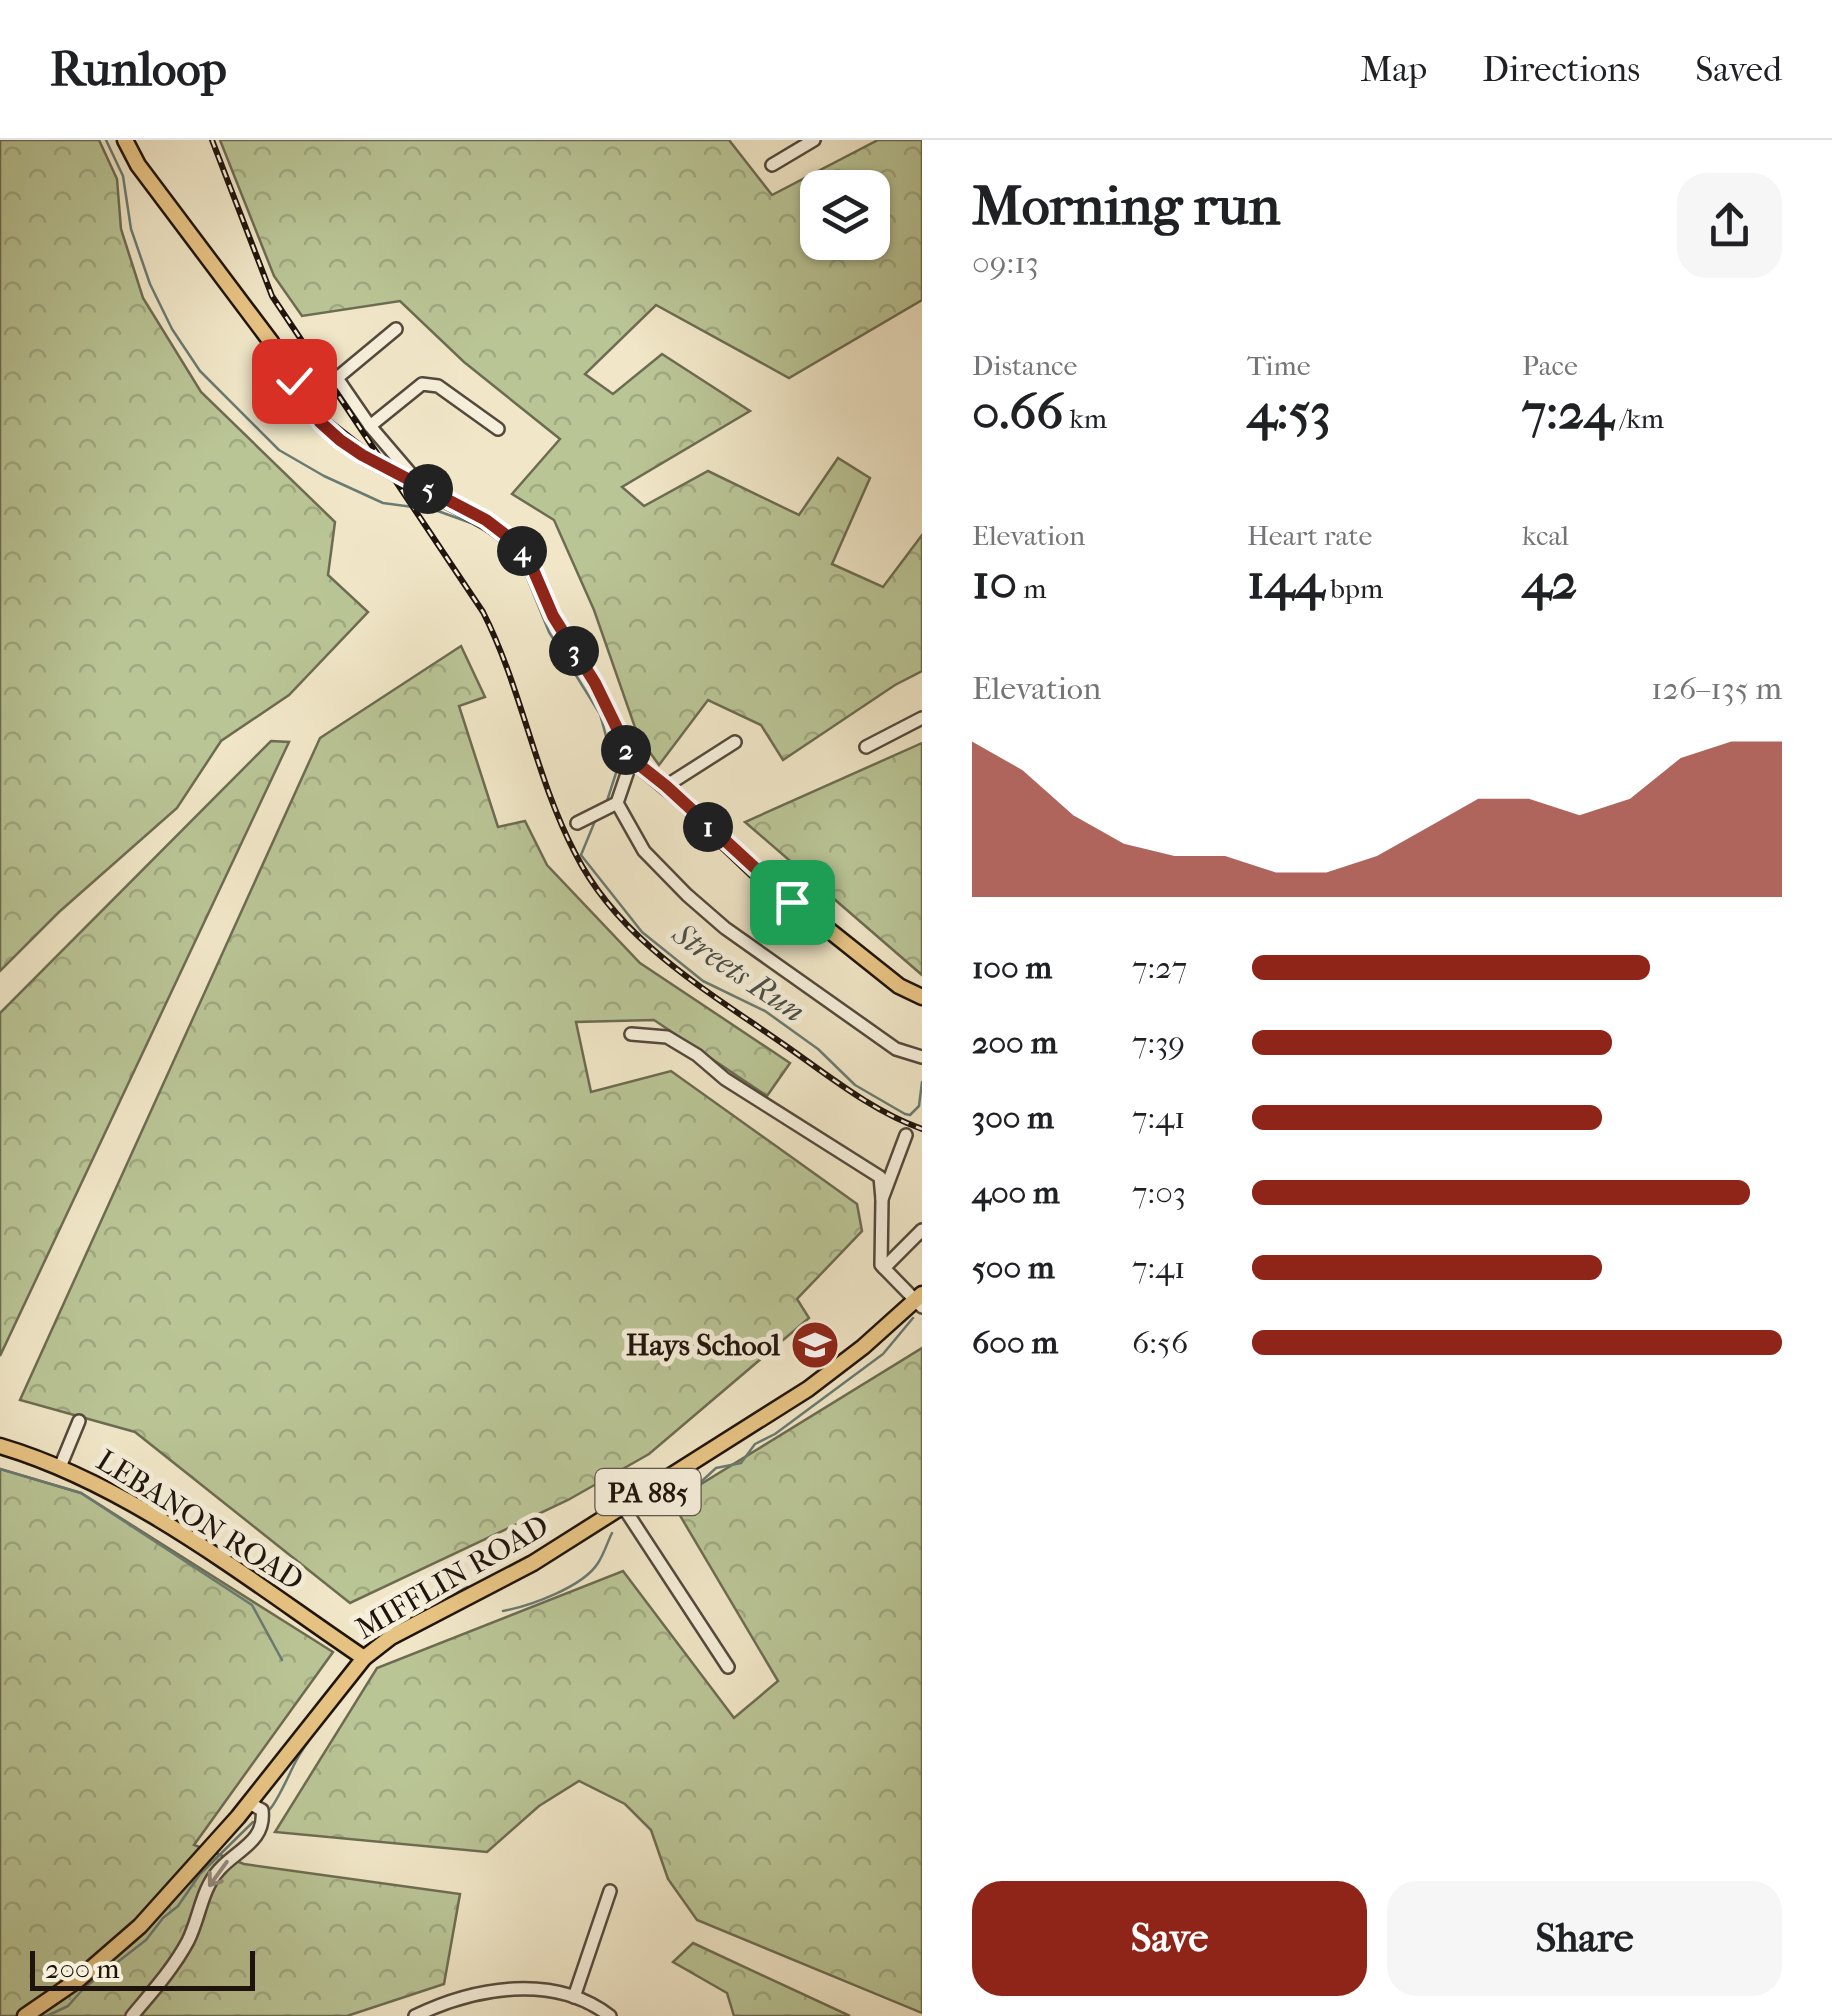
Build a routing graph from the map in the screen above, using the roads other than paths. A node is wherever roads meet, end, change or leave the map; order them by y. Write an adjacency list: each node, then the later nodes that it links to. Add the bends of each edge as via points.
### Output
1 (125, 140): 7 (main road, via 271,342 320,422 362,455)
2 (814, 140): 3 (street)
3 (772, 165)
4 (396, 328): 5 (street, via 337,378)
5 (370, 426): 6 (street, via 429,383); 7 (street)
6 (498, 430)
7 (420, 485): 11 (main road, via 516,543)
8 (922, 718): 10 (street)
9 (735, 742): 12 (street)
10 (866, 747)
11 (632, 759): 12 (main road); 13 (street)
12 (666, 786): 15 (main road, via 761,876)
13 (611, 806): 14 (street); 17 (street, via 644,852 725,928 896,1049)
14 (577, 823)
15 (922, 998)
16 (631, 1034): 19 (street, via 667,1038 697,1054 725,1080 880,1177)
17 (919, 1057)
18 (906, 1135): 19 (street)
19 (882, 1199): 21 (street)
20 (922, 1230): 21 (street)
21 (884, 1268): 22 (street)
22 (920, 1301): 26 (main road, MIFFLIN ROAD / PA 885, via 808,1388)
23 (79, 1421): 25 (street)
24 (0, 1446): 25 (main road, LEBANON ROAD)
25 (60, 1467): 27 (main road, LEBANON ROAD, via 160,1522)
26 (624, 1508): 27 (main road, MIFFLIN ROAD / PA 885); 28 (street)
27 (364, 1658): 29 (main road, MIFFLIN ROAD)
28 (728, 1667)
29 (249, 1803): 32 (main road, MIFFLIN ROAD, via 140,1926); 33 (street, one-way to 33, via 262,1810 258,1836 216,1874 170,1971)
30 (610, 1891): 31 (street)
31 (574, 1997): 34 (street, via 514,1989); 35 (street)
32 (26, 2016)
33 (132, 2016)
34 (415, 2016)
35 (610, 2016)

